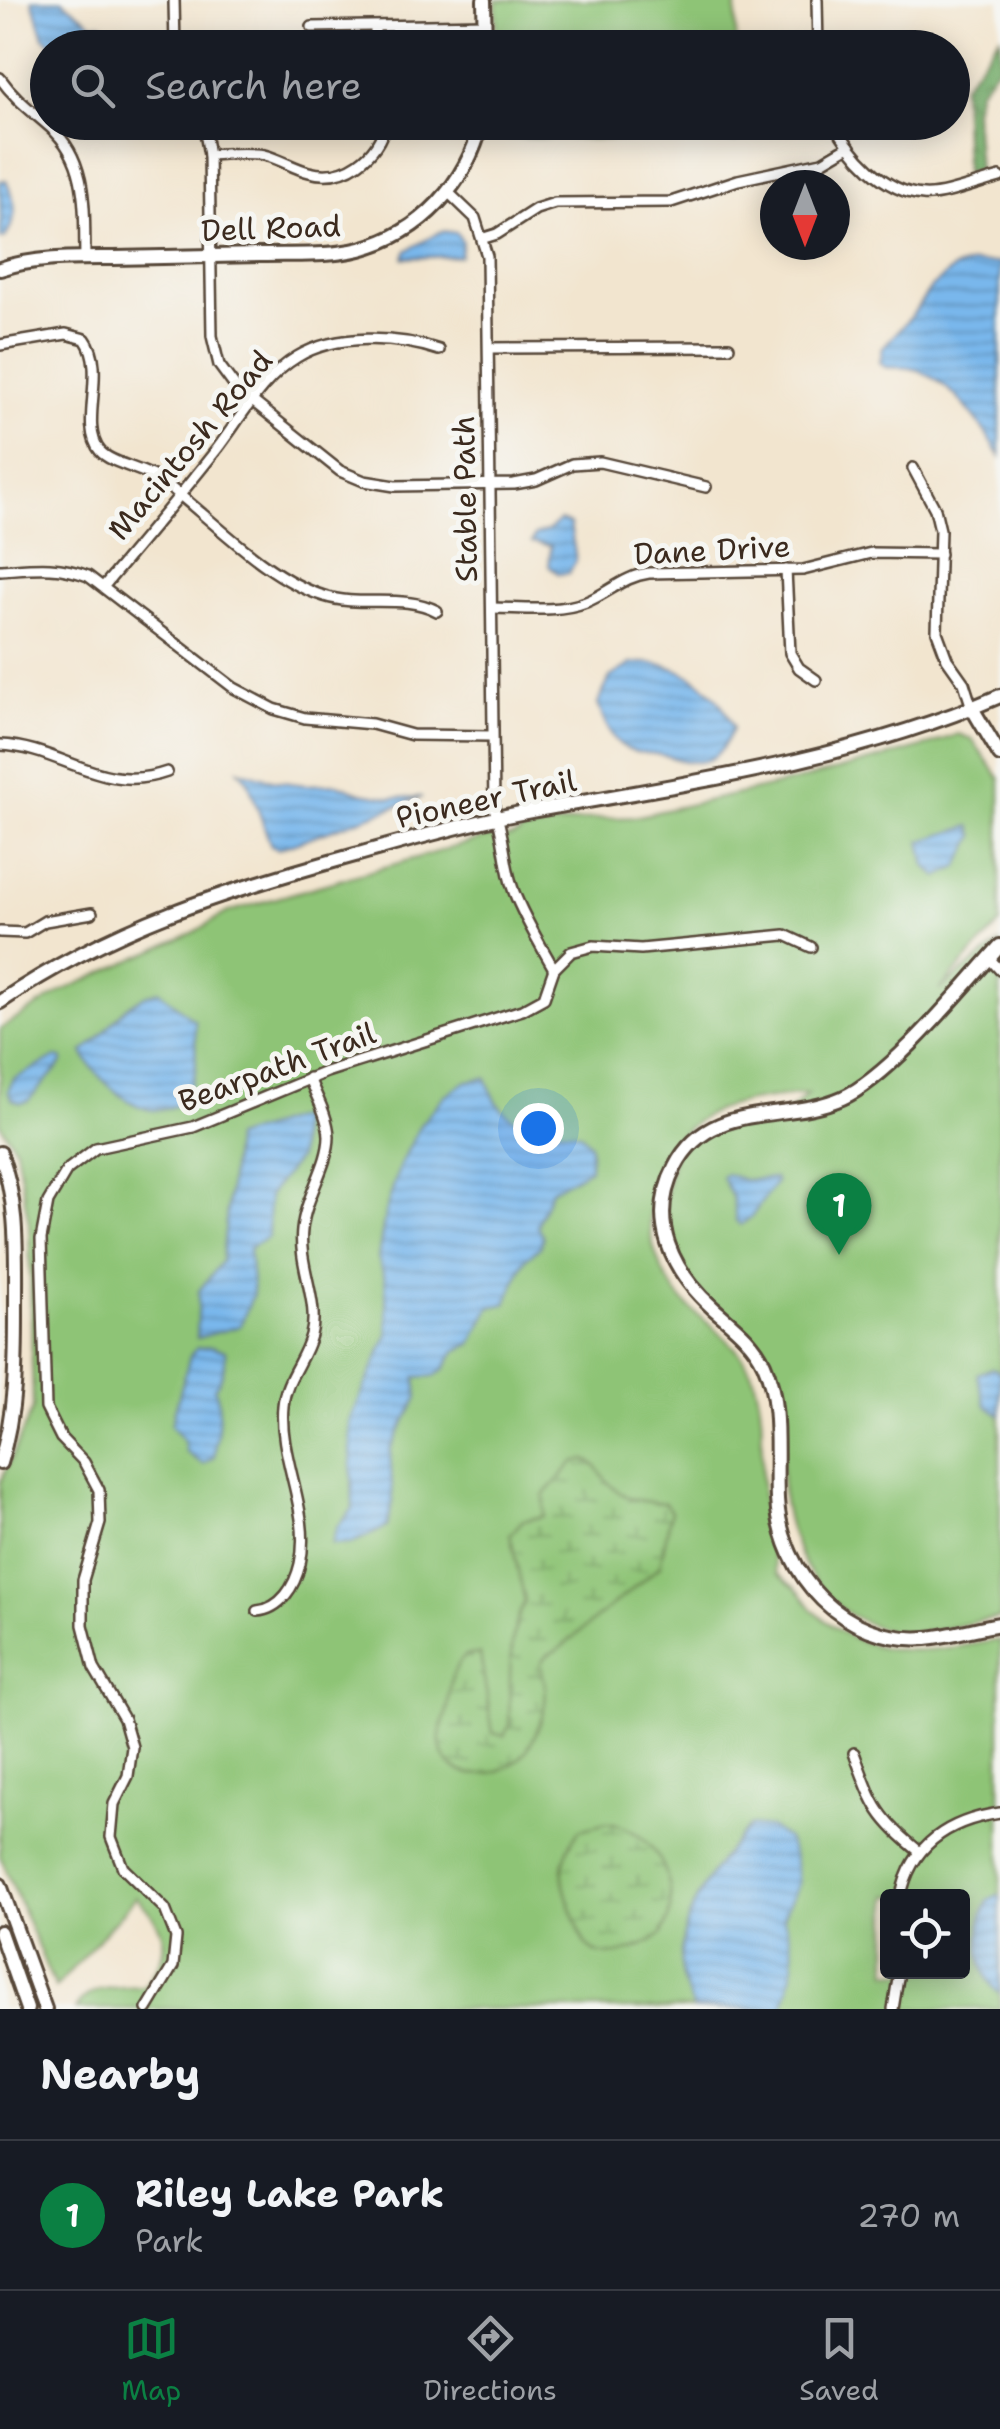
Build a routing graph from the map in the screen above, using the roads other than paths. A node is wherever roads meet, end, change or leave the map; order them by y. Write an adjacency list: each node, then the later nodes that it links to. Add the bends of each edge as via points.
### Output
1 (174, 0): 7 (street)
2 (484, 0): 4 (street)
3 (817, 0): 10 (street)
4 (485, 24): 6 (street); 9 (street)
5 (312, 27): 6 (street)
6 (375, 27): 8 (street)
7 (175, 30)
8 (375, 30)
9 (485, 30)
10 (818, 30)
11 (2, 83): 12 (street)
12 (30, 109)
13 (61, 140): 24 (street, via 76,163 84,198)
14 (206, 140): 19 (street)
15 (380, 140): 19 (street, via 368,156 332,174 258,154)
16 (476, 140): 21 (street, Dell Road)
17 (845, 140): 18 (street)
18 (849, 146): 20 (street, via 889,184 924,196); 22 (street, via 822,162 672,202 555,203)
19 (209, 155): 23 (street)
20 (1000, 177)
21 (449, 193): 22 (street, via 475,218); 23 (street, Dell Road, via 400,233 358,250)
22 (484, 238): 28 (street, Stable Path)
23 (210, 256): 24 (street, Dell Road); 30 (street, via 214,352 226,378)
24 (85, 258): 25 (street, Dell Road)
25 (0, 268)
26 (0, 345): 34 (street, via 66,334 86,340 94,358 100,451)
27 (730, 347): 28 (street)
28 (489, 348): 32 (street, Stable Path)
29 (439, 350): 30 (street, Macintosh Road, via 413,341 329,344 296,357)
30 (253, 402): 32 (street, via 364,481); 34 (street, Macintosh Road)
31 (913, 468): 35 (street, via 938,520)
32 (490, 484): 33 (street, via 525,483 572,464 600,462); 39 (street, Stable Path)
33 (706, 487)
34 (180, 496): 38 (street, Macintosh Road); 40 (street, via 309,591 347,602 417,603)
35 (940, 554): 37 (street, Dane Drive, via 871,553); 43 (street, via 937,632)
36 (0, 570): 38 (street, via 63,567)
37 (786, 570): 39 (street, Dane Drive, via 640,574 575,606); 41 (street, via 790,653)
38 (104, 586): 44 (street, via 234,688 274,709 412,735)
39 (492, 608): 44 (street, Stable Path)
40 (437, 611)
41 (816, 680)
42 (1000, 696): 43 (street, Pioneer Trail)
43 (972, 708): 46 (street); 48 (street, Pioneer Trail, via 877,740 696,783)
44 (492, 736): 48 (street, Stable Path)
45 (0, 745): 47 (street, via 40,752 98,775 137,779)
46 (1000, 755)
47 (167, 772)
48 (498, 817): 54 (street, via 514,892); 56 (street, Pioneer Trail, via 210,896 82,952)
49 (92, 913): 50 (street, via 45,921 26,933)
50 (0, 932)
51 (1000, 946): 53 (street)
52 (811, 947): 54 (street, Bearpath Trail, via 785,935 592,946 571,952)
53 (989, 958): 55 (street); 63 (street, via 858,1090 822,1105 735,1118 701,1136 668,1182 662,1221 682,1276 754,1347 769,1376 780,1526 808,1586 841,1616 882,1634 926,1638)
54 (554, 969): 57 (street, Bearpath Trail, via 544,998 522,1010)
55 (1000, 970)
56 (0, 1002)
57 (309, 1078): 62 (street, via 329,1139 301,1233 312,1334 286,1388 282,1418 303,1546 288,1592); 73 (street, Bearpath Trail, via 193,1127 96,1148 56,1186 42,1221 46,1408 93,1475 101,1506 83,1580 82,1625 94,1668 124,1718 132,1747 111,1837 122,1868 166,1909 176,1937 173,1966)
58 (0, 1153): 59 (street, via 15,1217)
59 (16, 1322): 60 (street); 61 (street, via 16,1391)
60 (0, 1323)
61 (0, 1462)
62 (257, 1612)
63 (1000, 1624)
64 (854, 1753): 66 (street, via 872,1804)
65 (1000, 1813): 66 (street, via 950,1826)
66 (920, 1852): 68 (street)
67 (0, 1885): 72 (street)
68 (903, 1889)
69 (0, 1932): 71 (street)
70 (898, 1979): 74 (street)
71 (28, 2009)
72 (45, 2009)
73 (147, 2009)
74 (893, 2009)

